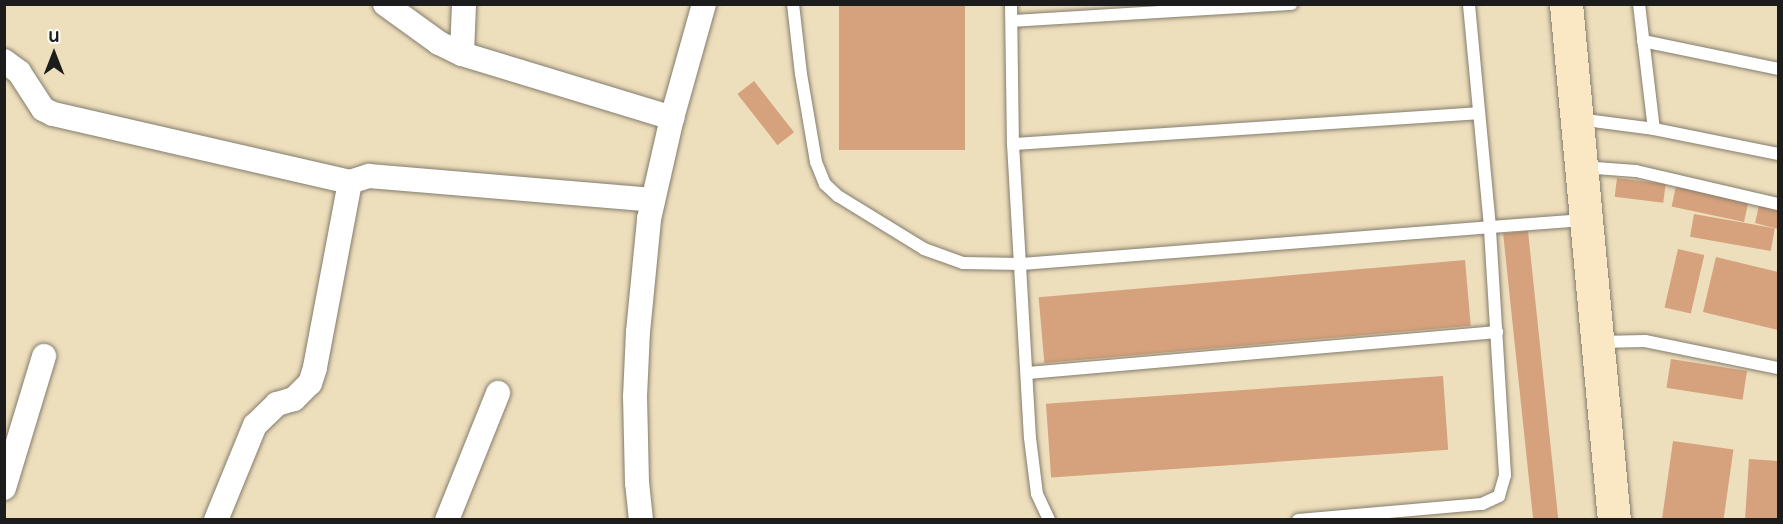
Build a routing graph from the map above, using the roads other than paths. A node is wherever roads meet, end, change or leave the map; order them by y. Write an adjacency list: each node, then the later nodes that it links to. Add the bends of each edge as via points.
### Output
1 (385, 4): 12 (street, via 439,43)
2 (464, 4): 12 (street)
3 (704, 4): 16 (street)
4 (794, 4): 27 (lane, via 812,140 825,184 924,249 963,263)
5 (1011, 4): 10 (lane)
6 (1292, 4): 10 (lane)
7 (1468, 4): 15 (lane)
8 (1566, 4): 17 (main road)
9 (1639, 4): 11 (lane)
10 (1012, 21): 19 (lane)
11 (1643, 41): 14 (lane); 18 (lane)
12 (462, 54): 16 (street)
13 (4, 61): 22 (street, via 19,72 43,109 53,114)
14 (1779, 69)
15 (1479, 112): 19 (lane); 26 (lane)
16 (672, 118): 23 (street)
17 (1576, 118): 18 (lane); 21 (main road)
18 (1654, 129): 20 (lane)
19 (1013, 144): 27 (lane)
20 (1779, 154)
21 (1581, 167): 24 (lane, via 1636,171); 25 (main road)
22 (350, 182): 23 (street, via 369,176); 35 (street, via 310,383 294,399 271,409 255,425)
23 (653, 200): 37 (street, via 642,284 636,386)
24 (1779, 204)
25 (1586, 220): 26 (lane); 29 (main road)
26 (1490, 227): 27 (lane); 28 (lane)
27 (1021, 264): 32 (lane)
28 (1497, 332): 32 (lane); 39 (lane, via 1506,475 1499,496 1482,504)
29 (1597, 342): 31 (lane, via 1645,341); 40 (main road)
30 (44, 356): 34 (street)
31 (1779, 368)
32 (1028, 373): 38 (lane, via 1037,494)
33 (498, 393): 36 (street)
34 (4, 488)
35 (216, 519)
36 (447, 519)
37 (641, 519)
38 (1049, 519)
39 (1298, 519)
40 (1614, 519)

